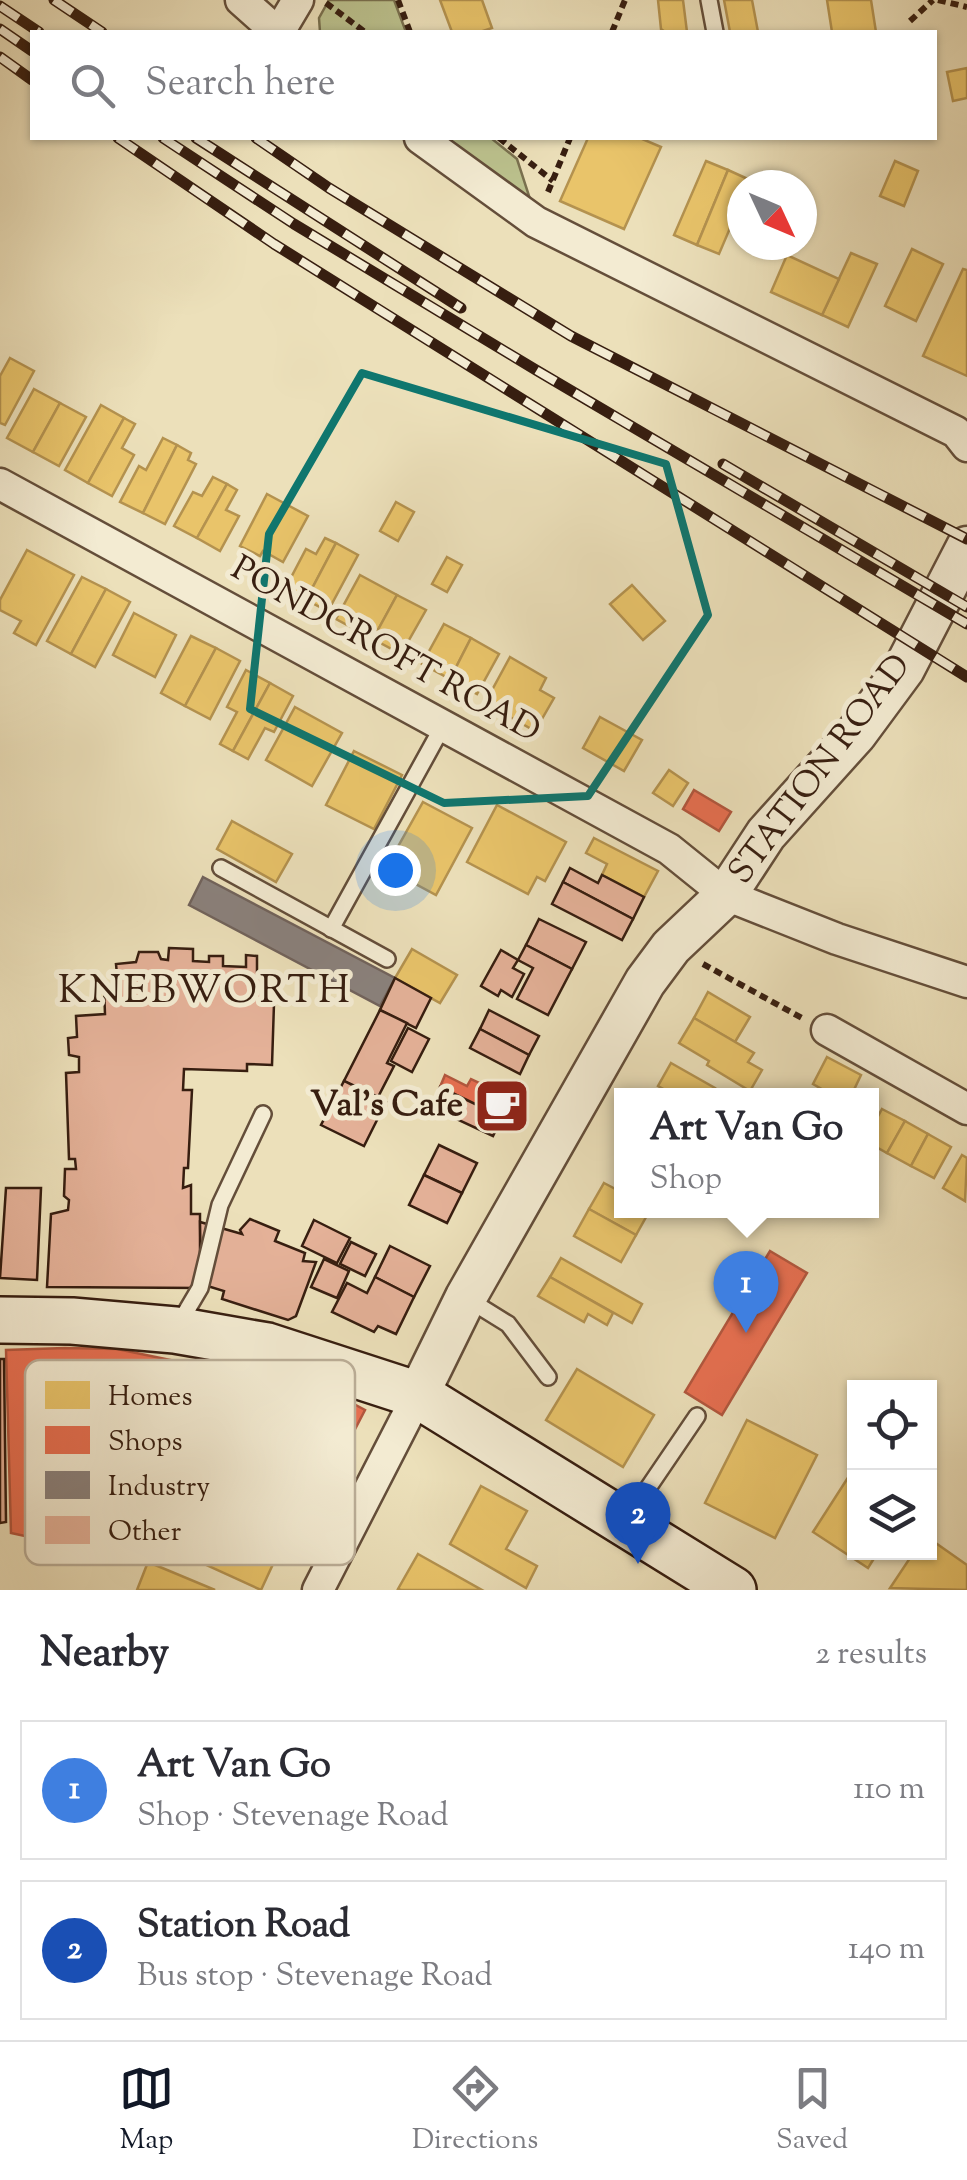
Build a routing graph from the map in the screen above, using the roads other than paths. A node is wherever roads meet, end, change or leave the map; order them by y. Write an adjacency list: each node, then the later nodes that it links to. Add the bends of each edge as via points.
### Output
1 (241, 0): 4 (street)
2 (298, 0): 5 (street)
3 (709, 0): 6 (lane)
4 (276, 30)
5 (279, 30)
6 (715, 30)
7 (423, 140): 8 (street, via 536,222 956,432)
8 (967, 446)
9 (2, 491): 11 (street, PONDCROFT ROAD)
10 (967, 547): 13 (street, STATION ROAD, via 904,669 766,834)
11 (444, 724): 13 (street, PONDCROFT ROAD, via 668,849); 14 (lane)
12 (221, 868): 14 (lane)
13 (726, 895): 16 (street, PONDCROFT ROAD); 20 (street, STATION ROAD, via 645,982)
14 (331, 929): 15 (lane)
15 (387, 959)
16 (967, 982)
17 (827, 1030): 18 (street)
18 (967, 1109)
19 (263, 1114): 22 (lane, via 220,1205 200,1288)
20 (466, 1298): 25 (lane, via 508,1324); 26 (street, STATION ROAD)
21 (0, 1320): 22 (main road)
22 (175, 1330): 23 (main road)
23 (311, 1360)
24 (355, 1374): 26 (main road)
25 (548, 1377)
26 (418, 1394): 28 (street); 29 (main road)
27 (696, 1416): 29 (lane)
28 (355, 1517)
29 (625, 1523): 32 (main road)
30 (331, 1565): 31 (street)
31 (318, 1590)
32 (733, 1590)

